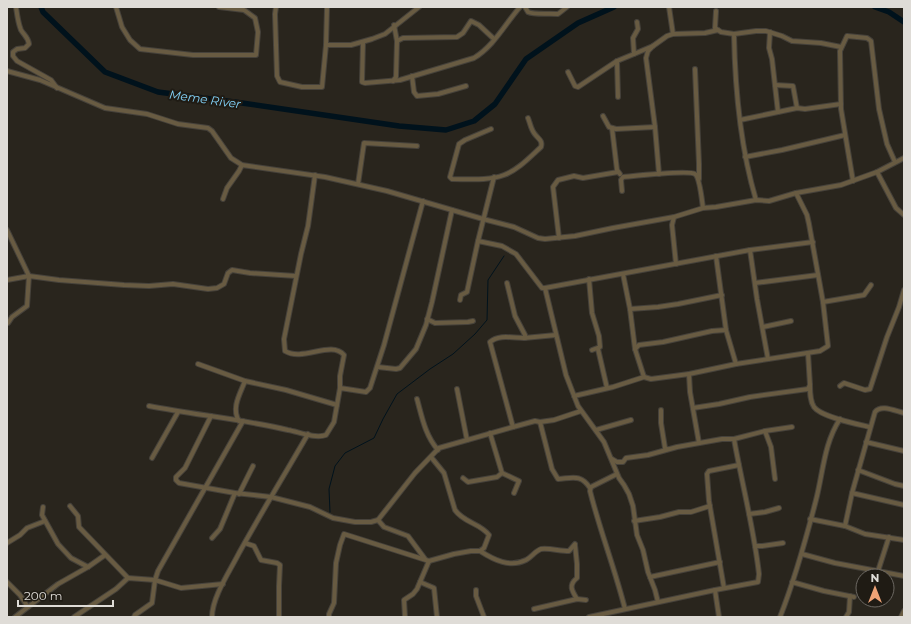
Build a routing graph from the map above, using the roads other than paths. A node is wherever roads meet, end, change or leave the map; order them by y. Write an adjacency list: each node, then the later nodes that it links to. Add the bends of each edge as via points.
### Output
1 (16, 7): 33 (street, via 19,23 28,38 28,44 25,48 13,52 12,56 51,80)
2 (116, 7): 3 (street, via 122,27 130,40 140,48 193,55 256,54 258,32 255,18 244,10)
3 (219, 7)
4 (276, 7): 21 (street, via 277,76 280,82 302,87 322,87)
5 (327, 7): 21 (street)
6 (419, 7): 13 (street)
7 (520, 7): 18 (street)
8 (525, 7): 9 (street, via 528,12 534,14 558,14)
9 (567, 7)
10 (669, 7): 16 (street)
11 (716, 11): 14 (street, via 715,28)
12 (637, 22): 24 (street, via 638,29 633,38)
13 (394, 25): 19 (street); 20 (street, via 385,34)
14 (718, 30): 16 (street); 17 (street)
15 (770, 32): 17 (street); 23 (street, via 792,41); 31 (street, via 769,48)
16 (673, 34): 22 (street)
17 (734, 34): 40 (street)
18 (494, 39): 19 (street, via 480,25 471,21 457,37 403,38); 29 (street, via 474,58)
19 (397, 41): 30 (street)
20 (363, 42): 21 (street, via 351,45); 30 (street, via 362,82 392,81)
21 (326, 45)
22 (653, 46): 24 (street); 41 (street, via 646,58)
23 (841, 47): 35 (street); 48 (street, via 847,36 872,41 879,109 887,144)
24 (634, 54): 25 (street)
25 (617, 62): 28 (street, via 578,87); 34 (street)
26 (695, 69): 56 (street)
27 (7, 71): 33 (street, via 40,80)
28 (568, 72)
29 (412, 76): 30 (street); 32 (street, via 417,96 438,94)
30 (398, 78)
31 (775, 85): 36 (street, via 793,86); 37 (street)
32 (466, 86)
33 (57, 88): 49 (street, via 109,109 147,114 178,124 208,128 231,158)
34 (618, 97)
35 (841, 104): 36 (street); 44 (street)
36 (797, 108): 37 (street)
37 (778, 112): 40 (street)
38 (603, 116): 42 (street)
39 (528, 118): 54 (street, via 534,134 542,142 542,147 505,175)
40 (740, 120): 46 (street)
41 (655, 127): 42 (street); 52 (street)
42 (612, 128): 50 (street)
43 (492, 129): 54 (street, via 459,144 450,177 452,180 472,180)
44 (845, 135): 46 (street); 57 (street)
45 (417, 146): 58 (street, via 364,143)
46 (745, 157): 62 (street)
47 (904, 158): 48 (street)
48 (895, 162): 51 (street)
49 (242, 165): 53 (street); 61 (street)
50 (618, 172): 55 (street); 70 (street, via 558,180 553,187)
51 (877, 172): 57 (street); 66 (street, via 896,208)
52 (659, 174): 55 (street); 56 (street, via 691,173)
53 (315, 175): 58 (street); 79 (street, via 308,226)
54 (494, 177): 68 (street)
55 (623, 177): 59 (street)
56 (699, 179): 64 (street)
57 (853, 181): 60 (street)
58 (358, 184): 63 (street)
59 (622, 191)
60 (796, 194): 62 (street, via 769,201); 72 (street, via 807,215)
61 (223, 199)
62 (756, 200): 64 (street)
63 (423, 201): 65 (street); 109 (street)
64 (704, 208): 67 (street)
65 (452, 210): 68 (street); 92 (street)
66 (904, 216)
67 (674, 217): 70 (street); 75 (street, via 672,225)
68 (483, 219): 70 (street, via 514,226 542,239); 71 (street)
69 (7, 230): 78 (street)
70 (559, 238)
71 (478, 241): 85 (street, via 502,246 516,254 542,288); 88 (street, via 468,292 461,295)
72 (813, 242): 73 (street); 77 (street)
73 (750, 250): 74 (street); 83 (street)
74 (716, 256): 75 (street); 87 (street)
75 (676, 264): 76 (street)
76 (623, 274): 81 (street); 90 (street)
77 (818, 275): 83 (street); 89 (street)
78 (29, 276): 79 (street, via 124,285 173,284 208,289 224,284 232,270); 80 (street); 95 (street, via 27,306)
79 (296, 276): 115 (street, via 284,339 285,351 291,355 329,349 341,351 344,355)
80 (7, 280)
81 (589, 280): 85 (street); 102 (street, via 592,313 600,342)
82 (507, 283): 99 (street, via 515,316)
83 (755, 283): 96 (street)
84 (871, 285): 89 (street, via 864,295)
85 (545, 288): 98 (street)
86 (904, 290): 91 (street)
87 (722, 295): 90 (street, via 658,307); 97 (street)
88 (460, 300)
89 (823, 302): 105 (street, via 828,346 823,350)
90 (630, 308): 100 (street)
91 (902, 308): 114 (street, via 887,337 870,389 844,383)
92 (427, 320): 93 (street, via 435,323); 109 (street, via 416,349 400,368)
93 (473, 321)
94 (791, 321): 96 (street)
95 (7, 324)
96 (763, 327): 106 (street)
97 (726, 330): 101 (street); 108 (street)
98 (556, 334): 99 (street); 118 (street)
99 (525, 338): 133 (street, via 497,338 490,342)
100 (634, 342): 101 (street); 103 (street)
101 (639, 345): 103 (street)
102 (598, 349): 104 (street); 116 (street)
103 (635, 349): 111 (street)
104 (592, 350)
105 (808, 353): 106 (street); 113 (street)
106 (768, 359): 108 (street)
107 (198, 364): 112 (street)
108 (736, 364): 110 (street)
109 (378, 367): 115 (street, via 367,391)
110 (689, 374): 111 (street, via 651,379); 122 (street)
111 (644, 377): 116 (street)
112 (245, 382): 121 (street, via 286,390); 130 (street, via 235,409 236,417)
113 (810, 385): 122 (street, via 808,389 750,396); 128 (street, via 814,406)
114 (840, 386)
115 (340, 388): 121 (street)
116 (607, 388): 118 (street)
117 (457, 389): 140 (street)
118 (574, 396): 124 (street)
119 (417, 399): 144 (street, via 425,429)
120 (149, 406): 125 (street)
121 (337, 406): 137 (street, via 334,422 326,436)
122 (693, 408): 142 (street)
123 (662, 410): 143 (street, via 663,441)
124 (581, 411): 131 (street); 135 (street)
125 (178, 412): 127 (street); 147 (street)
126 (904, 413): 134 (street, via 879,408)
127 (211, 416): 130 (street); 159 (street, via 184,468 176,477 179,483)
128 (840, 419): 134 (street); 171 (street, via 825,454)
129 (631, 420): 135 (street)
130 (241, 421): 137 (street); 159 (street)
131 (540, 422): 133 (street); 160 (street, via 552,469 558,479 582,479)
132 (792, 426): 136 (street)
133 (512, 427): 138 (street)
134 (870, 427): 141 (street)
135 (596, 430): 148 (street)
136 (765, 431): 139 (street); 157 (street, via 771,448)
137 (308, 434): 164 (street)
138 (490, 434): 140 (street); 154 (street)
139 (734, 439): 142 (street); 150 (street)
140 (467, 440): 144 (street)
141 (866, 442): 145 (street); 153 (street)
142 (699, 444): 143 (street)
143 (667, 449): 149 (street)
144 (438, 450): 146 (street)
145 (904, 451)
146 (431, 457): 172 (street); 183 (street, via 444,473 459,516 475,523 490,535)
147 (152, 458)
148 (612, 459): 149 (street); 152 (street)
149 (620, 461): 152 (street)
150 (739, 465): 167 (street, via 709,471 707,474); 170 (street)
151 (253, 466): 163 (street)
152 (615, 468): 155 (street)
153 (858, 470): 158 (street); 162 (street)
154 (502, 473): 156 (street, via 497,477 468,482); 161 (street, via 519,481)
155 (617, 474): 160 (street); 174 (street, via 631,500)
156 (463, 478)
157 (775, 479)
158 (904, 486)
159 (205, 488): 163 (street); 194 (street)
160 (590, 488): 208 (street)
161 (514, 493)
162 (852, 493): 165 (street); 175 (street)
163 (237, 494): 164 (street); 177 (street, via 220,529)
164 (270, 497): 172 (street, via 310,507 333,518 355,522); 180 (street)
165 (904, 505)
166 (70, 506): 185 (street, via 78,516 79,527)
167 (710, 506): 174 (street, via 691,512); 187 (street)
168 (43, 507): 173 (street, via 42,515)
169 (779, 508): 170 (street)
170 (749, 514): 182 (street)
171 (810, 519): 175 (street); 184 (street)
172 (378, 520): 186 (street, via 384,527 408,536)
173 (45, 521): 179 (street, via 27,528); 188 (street, via 64,551)
174 (634, 521): 191 (street)
175 (845, 526): 176 (street, via 865,534)
176 (889, 537): 178 (street); 190 (street)
177 (212, 538)
178 (904, 540)
179 (7, 543)
180 (245, 543): 199 (street); 216 (street, via 254,546 261,560 280,565)
181 (784, 543): 182 (street)
182 (755, 546): 200 (street, via 758,582)
183 (480, 551): 186 (street); 203 (street, via 495,560 518,563 532,557 541,549 569,551 574,544 578,572 577,578 571,584)
184 (802, 554): 189 (street); 197 (street)
185 (105, 555): 188 (street); 192 (street)
186 (427, 560): 196 (street); 217 (street, via 344,534 336,563 334,603)
187 (720, 562): 191 (street); 200 (street)
188 (88, 567): 206 (street, via 58,584)
189 (862, 568)
190 (879, 568)
191 (650, 577): 205 (street)
192 (128, 578): 194 (street); 213 (street)
193 (904, 578): 198 (street)
194 (155, 580): 199 (street, via 181,588); 214 (street, via 152,603)
195 (7, 582): 206 (street, via 20,594)
196 (420, 582): 218 (street, via 413,594 404,600); 219 (street, via 434,588)
197 (792, 582): 224 (street); 225 (street, via 852,597)
198 (904, 582)
199 (223, 584): 215 (street)
200 (724, 588): 202 (street)
201 (476, 590): 220 (street)
202 (715, 590): 205 (street); 223 (street)
203 (577, 599): 204 (street); 207 (street)
204 (586, 600)
205 (658, 602): 208 (street)
206 (28, 607): 211 (street)
207 (534, 609)
208 (625, 609): 209 (street)
209 (616, 610): 221 (street); 222 (street)
210 (904, 610): 226 (street)
211 (22, 615): 212 (street)
212 (15, 617)
213 (74, 617)
214 (134, 617)
215 (212, 617)
216 (280, 617)
217 (329, 617)
218 (405, 617)
219 (437, 617)
220 (484, 617)
221 (589, 617)
222 (617, 617)
223 (718, 617)
224 (780, 617)
225 (846, 617)
226 (901, 617)

